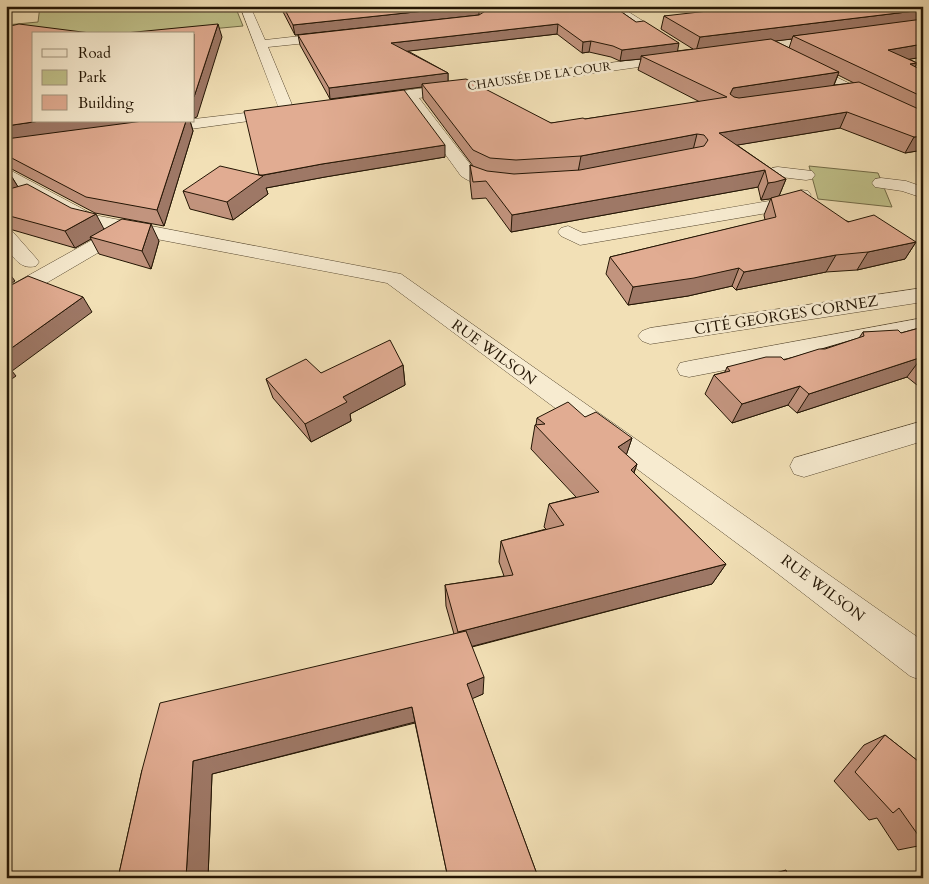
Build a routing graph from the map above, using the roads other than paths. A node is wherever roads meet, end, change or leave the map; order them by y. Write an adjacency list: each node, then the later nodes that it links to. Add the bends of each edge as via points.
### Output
1 (245, 6): 5 (street)
2 (611, 6): 9 (street, CHAUSSÉE DE LA COUR, via 689,53)
3 (352, 34): 5 (street)
4 (845, 36): 6 (street)
5 (260, 44): 13 (street)
6 (767, 46): 7 (street); 8 (street)
7 (732, 51)
8 (854, 90): 10 (street); 14 (street)
9 (409, 94): 11 (street, CHAUSSÉE DE LA COUR); 19 (street, via 467,172 475,178 492,182)
10 (826, 94)
11 (358, 102)
12 (305, 110): 13 (street)
13 (288, 112): 15 (street)
14 (923, 124)
15 (142, 131)
16 (778, 172): 18 (street)
17 (6, 173): 23 (street, RUE WILSON, via 28,195 88,219)
18 (806, 175)
19 (519, 183)
20 (881, 183): 21 (street, via 906,186)
21 (923, 193)
22 (802, 195): 24 (street, via 773,206 678,215 627,224 580,239)
23 (127, 228): 28 (street); 36 (street, RUE WILSON, via 394,278)
24 (568, 232)
25 (6, 236): 26 (street)
26 (28, 262)
27 (923, 295): 31 (street, CITÉ GEORGES CORNEZ)
28 (6, 297)
29 (827, 318): 32 (street)
30 (923, 325): 32 (street)
31 (650, 336)
32 (860, 340): 33 (street)
33 (689, 369)
34 (923, 431): 35 (street)
35 (804, 466)
36 (923, 663)

